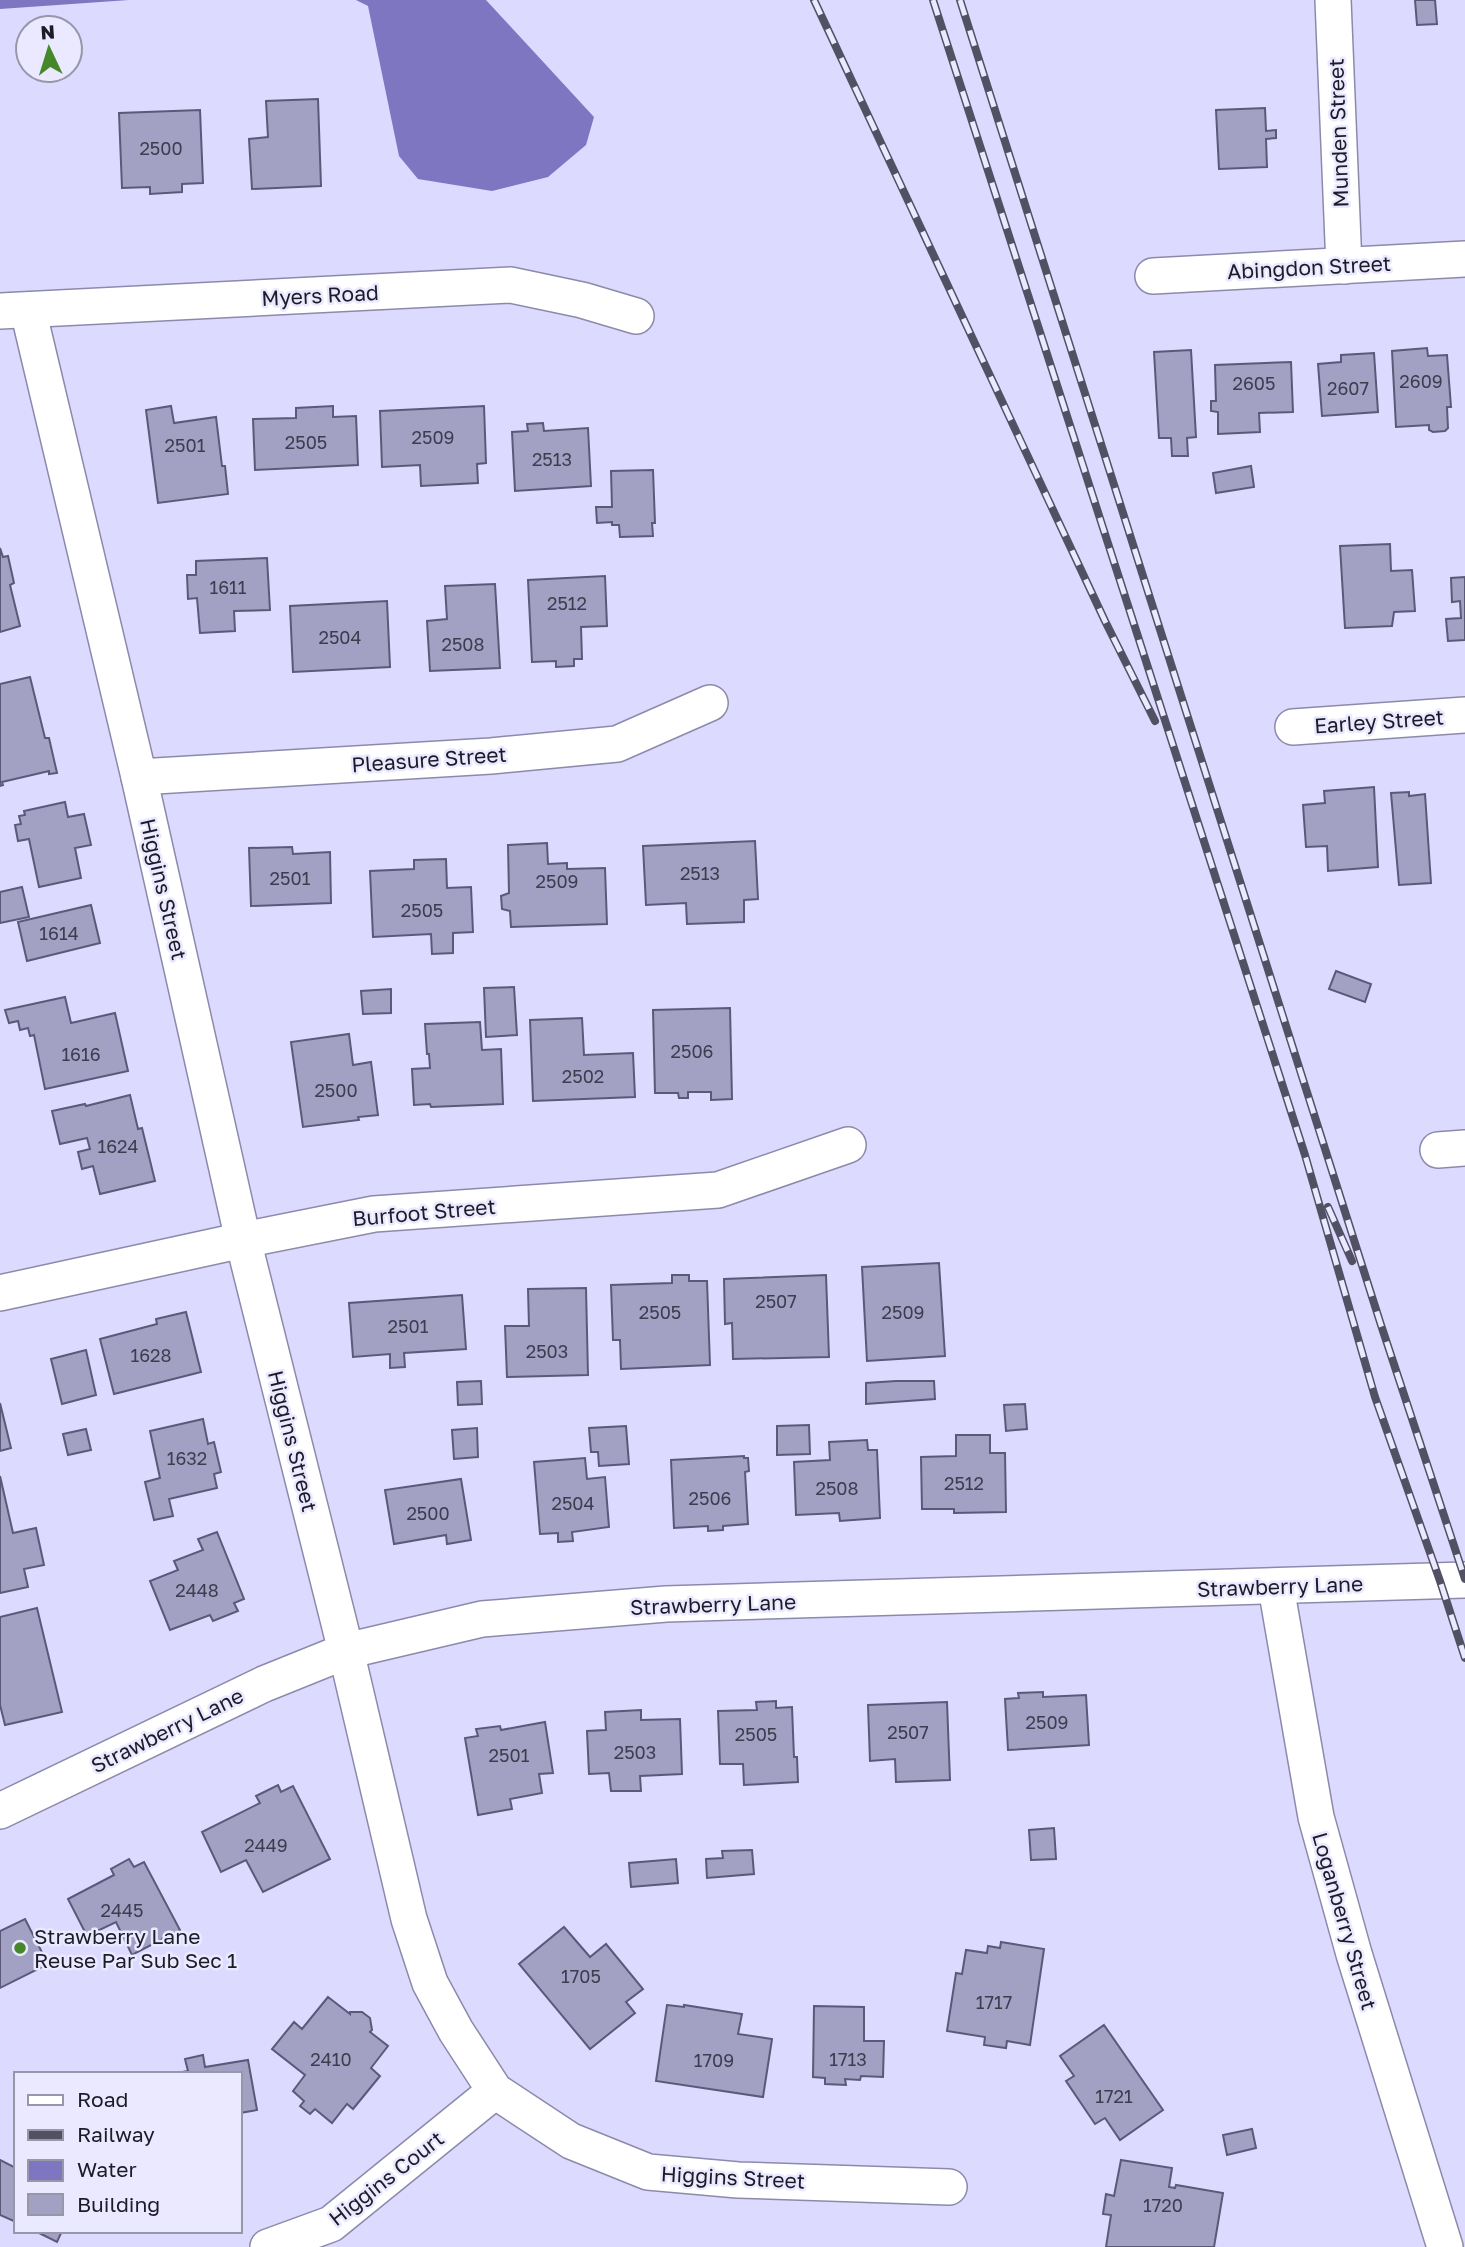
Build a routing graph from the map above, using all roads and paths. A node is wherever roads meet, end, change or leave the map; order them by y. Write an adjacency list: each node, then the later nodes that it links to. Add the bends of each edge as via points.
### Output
1 (1333, 0): 3 (street, Munden Street)
2 (1465, 259): 3 (street, Abingdon Street)
3 (1344, 266): 4 (street, Abingdon Street)
4 (1153, 276)
5 (14, 311): 6 (street, Myers Road, via 511,285); 10 (street, Higgins Street)
6 (636, 316)
7 (710, 703): 10 (street, Pleasure Street, via 617,744)
8 (1465, 715): 9 (street, Earley Street)
9 (1293, 727)
10 (139, 777): 12 (street, Higgins Street)
11 (848, 1145): 12 (street, Burfoot Street, via 718,1190 374,1214)
12 (243, 1240): 13 (street, Burfoot Street); 16 (street, Higgins Street)
13 (0, 1293)
14 (1465, 1580): 15 (street, Strawberry Lane)
15 (1276, 1587): 16 (street, Strawberry Lane, via 666,1604 482,1619); 21 (street, Loganberry Street, via 1315,1817)
16 (346, 1651): 17 (street, Strawberry Lane, via 264,1684); 18 (street, Higgins Street, via 409,1919 430,1983)
17 (0, 1811)
18 (495, 2091): 19 (street, Higgins Street, via 571,2141 648,2172 738,2180); 20 (street, Higgins Court, via 331,2224)
19 (949, 2187)
20 (268, 2247)
21 (1445, 2247)

